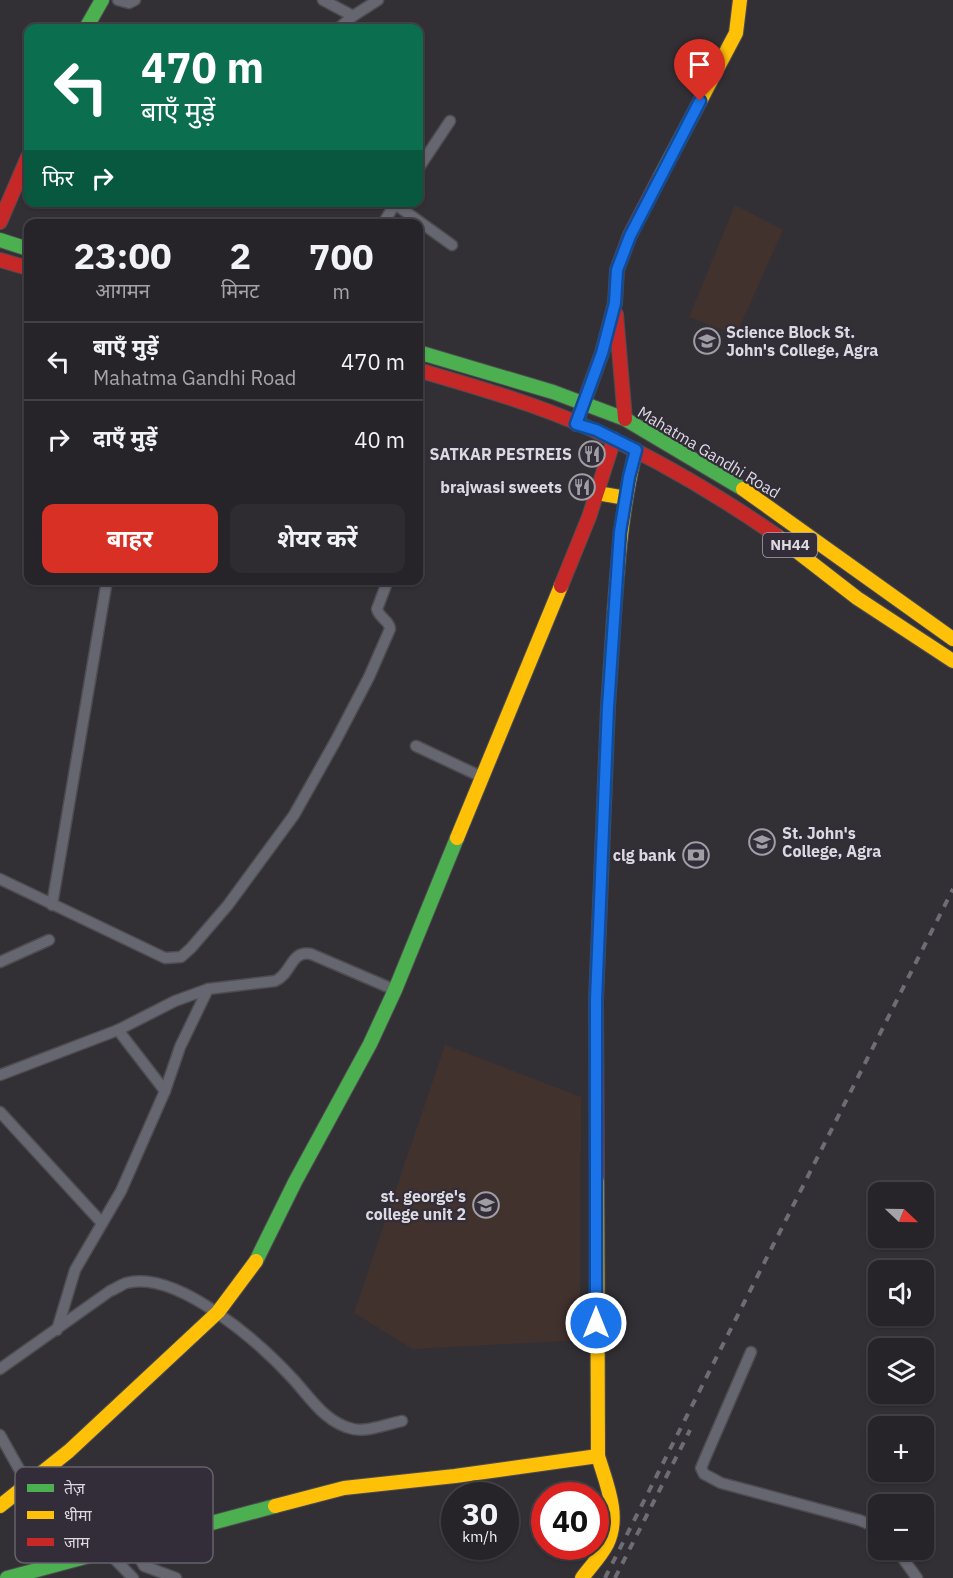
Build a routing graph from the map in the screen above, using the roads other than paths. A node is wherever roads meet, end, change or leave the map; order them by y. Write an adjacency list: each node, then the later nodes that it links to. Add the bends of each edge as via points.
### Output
1 (102, 0): 8 (main road)
2 (118, 0): 3 (street)
3 (135, 0)
4 (323, 0): 7 (street)
5 (378, 0): 7 (street)
6 (740, 0): 22 (main road, via 736,33 630,236 617,270)
7 (353, 16): 9 (street)
8 (88, 24)
9 (344, 24)
10 (450, 121): 11 (street)
11 (423, 162)
12 (24, 167): 15 (main road)
13 (401, 207): 14 (street)
14 (417, 219)
15 (0, 222)
16 (423, 224): 18 (street)
17 (0, 240): 19 (main road)
18 (452, 246)
19 (24, 248)
20 (0, 260): 21 (main road)
21 (24, 267)
22 (615, 303): 25 (main road); 26 (main road)
23 (423, 354): 25 (main road, Mahatma Gandhi Road / NH44)
24 (423, 371): 27 (main road, Mahatma Gandhi Road / NH44)
25 (584, 403): 26 (main road, Mahatma Gandhi Road / NH44); 27 (main road)
26 (625, 419): 34 (main road, Mahatma Gandhi Road / NH44, via 739,486)
27 (576, 424): 28 (main road, Mahatma Gandhi Road / NH44)
28 (614, 439): 29 (main road, Mahatma Gandhi Road / NH44); 30 (main road)
29 (636, 450): 31 (main road); 35 (main road, Mahatma Gandhi Road / NH44, via 731,504 857,598)
30 (597, 493): 31 (main road); 37 (main road)
31 (626, 498): 55 (main road, via 620,532 608,707 596,1000)
32 (106, 585): 39 (street)
33 (386, 585): 39 (street, via 377,609 390,629 335,742 294,815 191,948 181,957 165,958)
34 (953, 639)
35 (953, 661)
36 (416, 746): 37 (street)
37 (482, 777): 43 (main road)
38 (0, 879): 39 (street)
39 (52, 905)
40 (49, 940): 41 (street)
41 (0, 962)
42 (208, 989): 43 (street, via 275,981 284,976 297,956 305,953); 44 (street); 46 (street, via 180,1047)
43 (394, 990): 49 (main road, via 370,1044 254,1264)
44 (117, 1030): 45 (street); 46 (street)
45 (0, 1075)
46 (165, 1091): 48 (street, via 121,1191)
47 (0, 1112): 48 (street)
48 (102, 1222): 50 (street, via 75,1270)
49 (218, 1312): 50 (street, via 165,1286 126,1283); 53 (street, via 270,1356 318,1409 340,1425 364,1429); 57 (main road)
50 (57, 1330): 52 (street)
51 (751, 1352): 61 (street, via 701,1468 704,1474 721,1483)
52 (0, 1369)
53 (402, 1421)
54 (0, 1436): 56 (street)
55 (598, 1456): 60 (main road, via 345,1488); 70 (main road, via 612,1506 612,1527 608,1542)
56 (18, 1467)
57 (50, 1467)
58 (15, 1495): 59 (main road)
59 (0, 1506)
60 (213, 1523)
61 (868, 1524)
62 (904, 1560): 71 (street)
63 (66, 1563): 66 (main road)
64 (118, 1563): 68 (street)
65 (142, 1563): 69 (street)
66 (27, 1575): 67 (main road)
67 (7, 1578)
68 (134, 1578)
69 (176, 1578)
70 (582, 1578)
71 (917, 1578)

